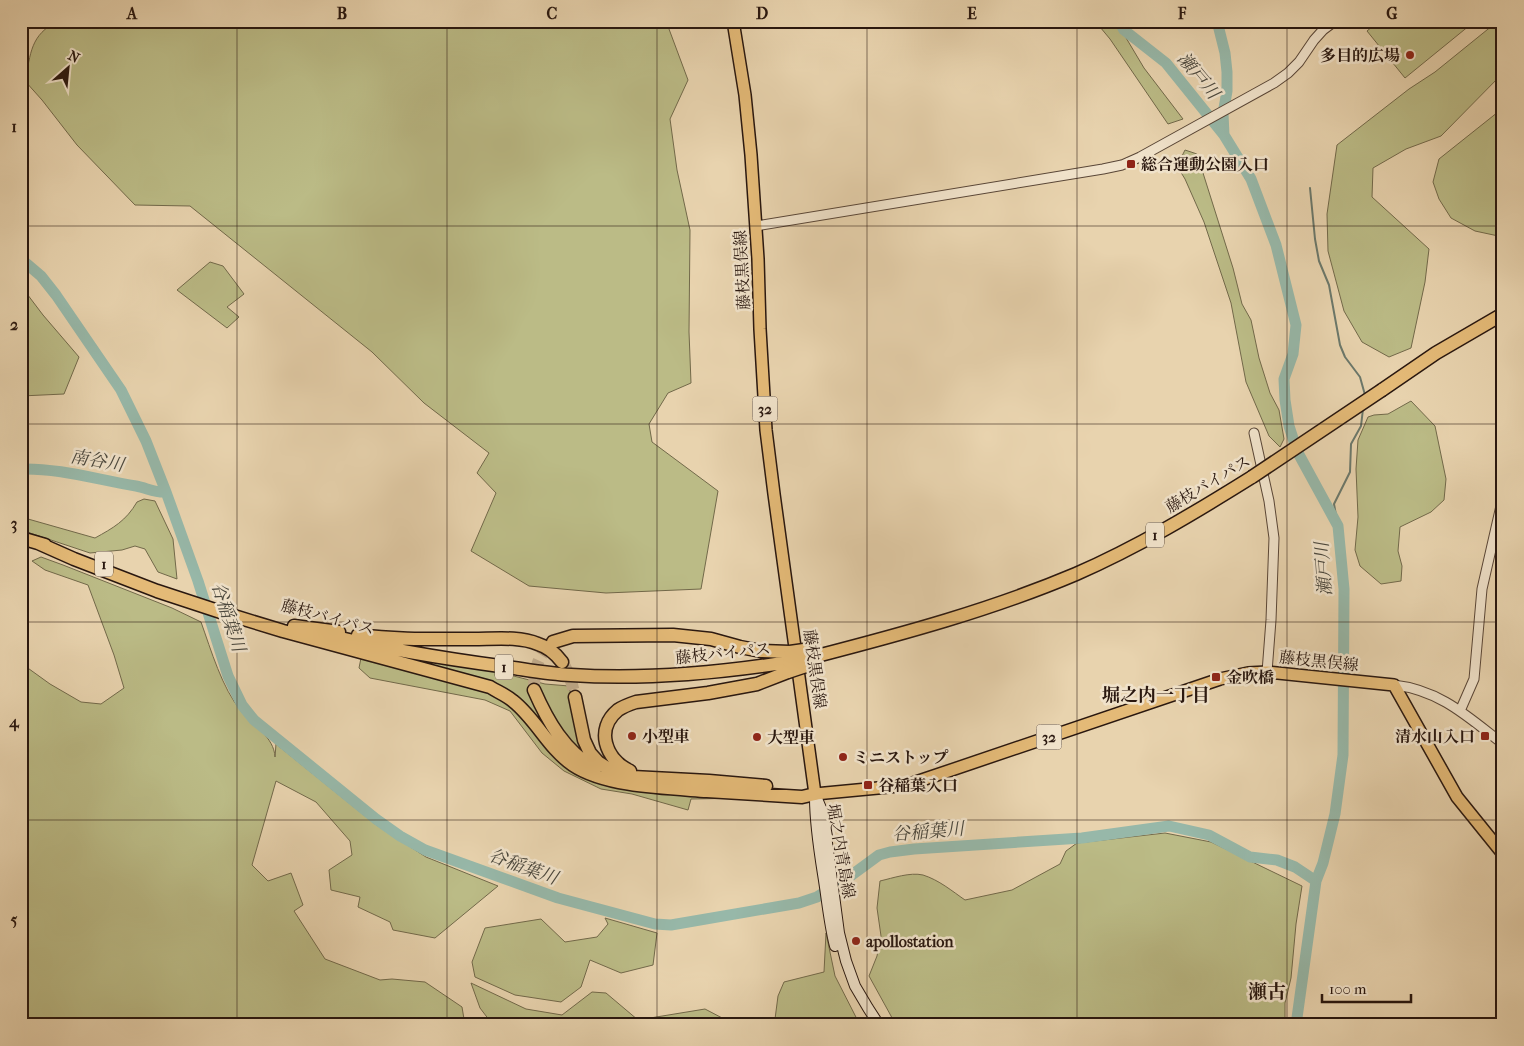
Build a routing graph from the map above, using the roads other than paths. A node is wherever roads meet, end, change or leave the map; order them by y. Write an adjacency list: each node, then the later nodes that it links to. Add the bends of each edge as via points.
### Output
1 (733, 21): 3 (main road, 藤枝黒俣線 / 32, via 747,110)
2 (1335, 21): 3 (street, via 1314,40 1288,73 1131,161 1103,170)
3 (756, 226): 23 (main road, 藤枝黒俣線 / 32, via 768,440)
4 (1503, 314): 6 (highway, 藤枝バイパス / 1, via 1436,353)
5 (1503, 325): 6 (highway, 藤枝バイパス / 1)
6 (1382, 390): 14 (highway, 藤枝バイパス / 1, bridge, via 1194,513 1078,573 919,630)
7 (1254, 433): 15 (street, via 1270,501 1274,538)
8 (1503, 497): 19 (street, via 1482,589 1474,679)
9 (21, 538): 10 (highway, 藤枝バイパス / 1, via 117,568)
10 (224, 609): 11 (highway, 藤枝バイパス / 1); 22 (highway, 1, via 292,634 490,688 514,702 555,750 574,765 599,777)
11 (294, 626): 13 (highway, 1, via 372,637 527,641 549,649); 14 (highway, 藤枝バイパス / 1, via 422,656 572,675 689,674)
12 (552, 642): 14 (highway, 1, via 572,636 672,635 711,639)
13 (562, 662)
14 (789, 662): 21 (highway, 1, via 756,684 636,702 617,711 607,726 607,749 620,766)
15 (1267, 672): 16 (main road, 藤枝黒俣線 / 32); 23 (main road, 藤枝黒俣線 / 32, via 1220,679 910,784)
16 (1394, 685): 19 (street, via 1432,694); 24 (main road, via 1457,798)
17 (534, 690): 22 (highway, 1, via 553,728 574,753 604,774)
18 (575, 697): 21 (highway, 1, via 590,753 598,762 618,773)
19 (1460, 711): 20 (street)
20 (1503, 744)
21 (648, 781): 22 (highway, 1); 23 (highway, 1, via 709,781 800,789); 23 (highway, 1, via 680,789 802,797)
22 (625, 783)
23 (815, 794): 25 (main road, 堀之内青島線, via 815,813)
24 (1503, 854)
25 (830, 897): 26 (main road, 堀之内青島線, via 832,934 840,964); 27 (main road, 堀之内青島線, via 855,986)
26 (870, 1025)
27 (879, 1025)

